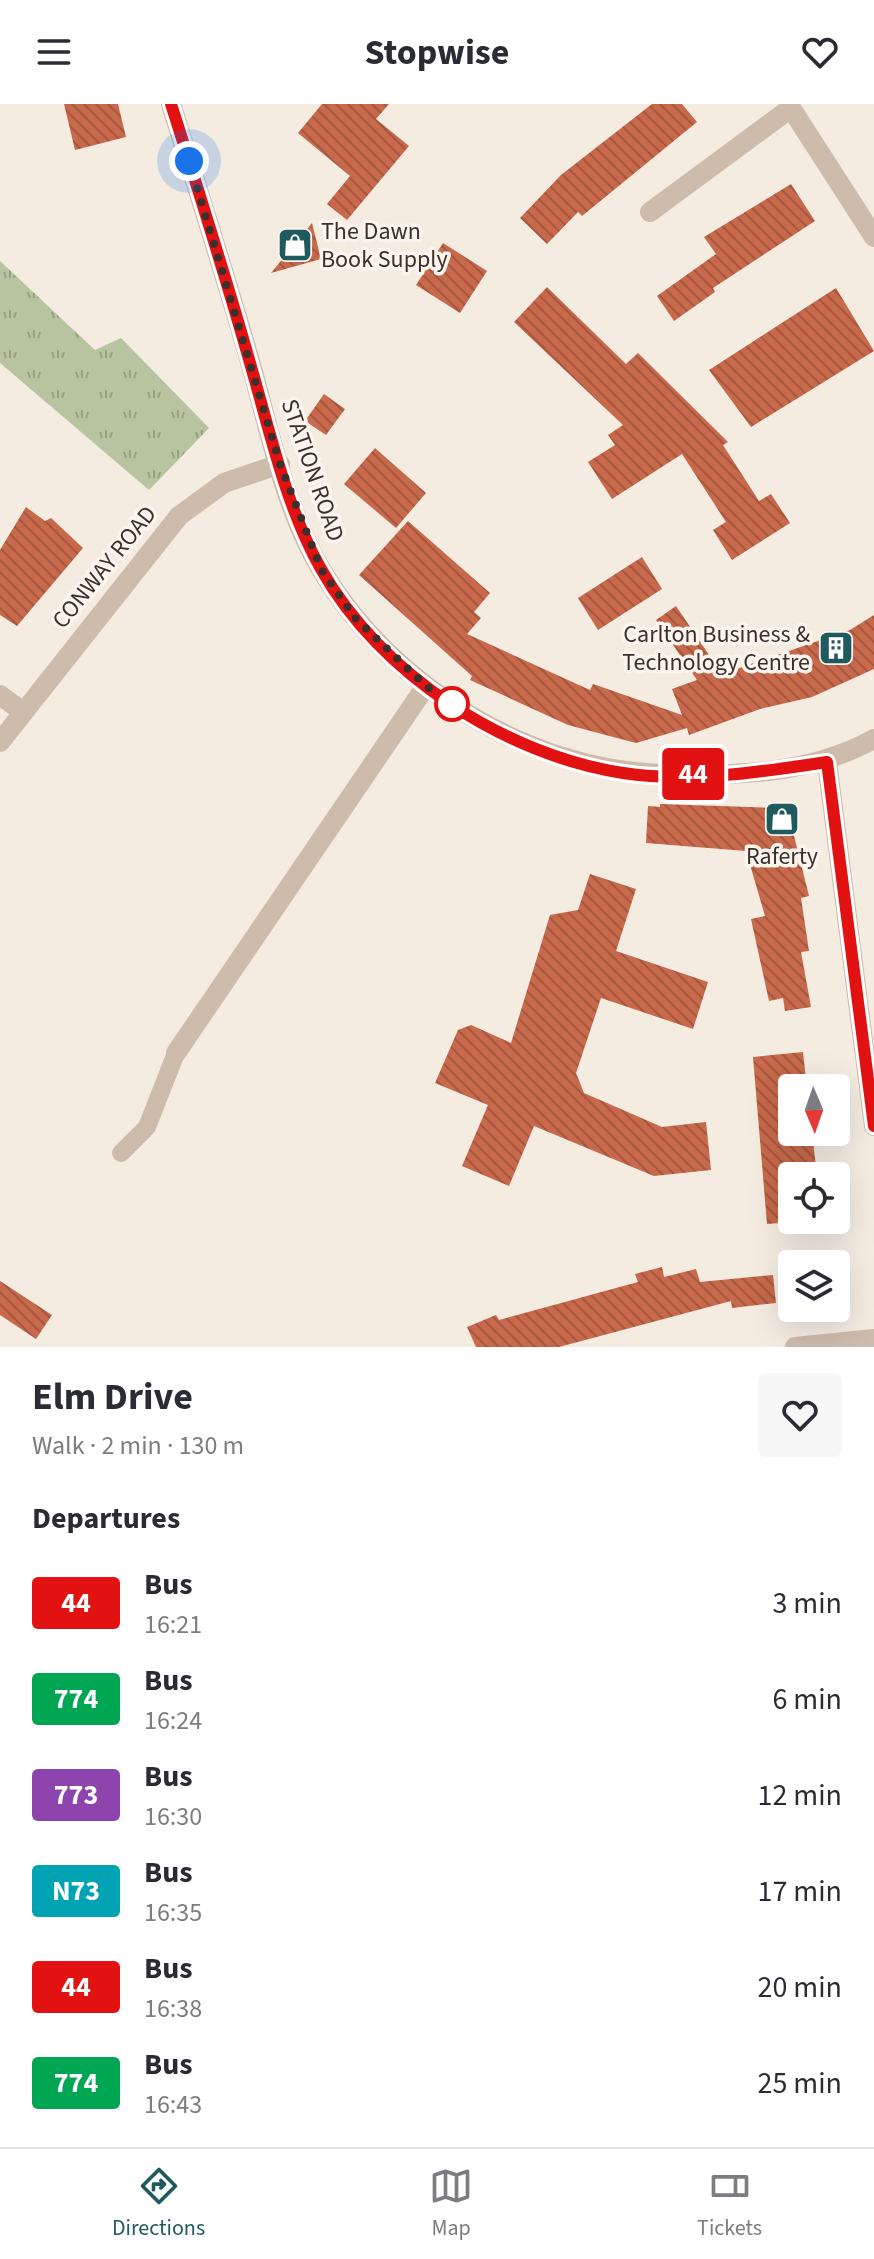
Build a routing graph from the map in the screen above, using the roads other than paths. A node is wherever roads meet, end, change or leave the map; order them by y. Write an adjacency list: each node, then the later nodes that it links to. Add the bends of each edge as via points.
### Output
1 (171, 104): 4 (street, STATION ROAD)
2 (650, 212): 3 (street, via 791,108)
3 (874, 237)
4 (280, 464): 5 (street, STATION ROAD, via 321,569 355,618); 7 (street, CONWAY ROAD, via 224,483 179,516)
5 (426, 686): 10 (street, STATION ROAD, via 511,736 580,764 626,773 759,773); 11 (street)
6 (0, 695): 7 (street)
7 (23, 712): 9 (street, CONWAY ROAD)
8 (874, 739): 10 (street, STATION ROAD)
9 (0, 742)
10 (827, 762): 12 (street)
11 (176, 1053): 13 (lane, via 147,1127)
12 (874, 1126)
13 (121, 1153)
14 (874, 1339): 15 (street)
15 (795, 1347)

